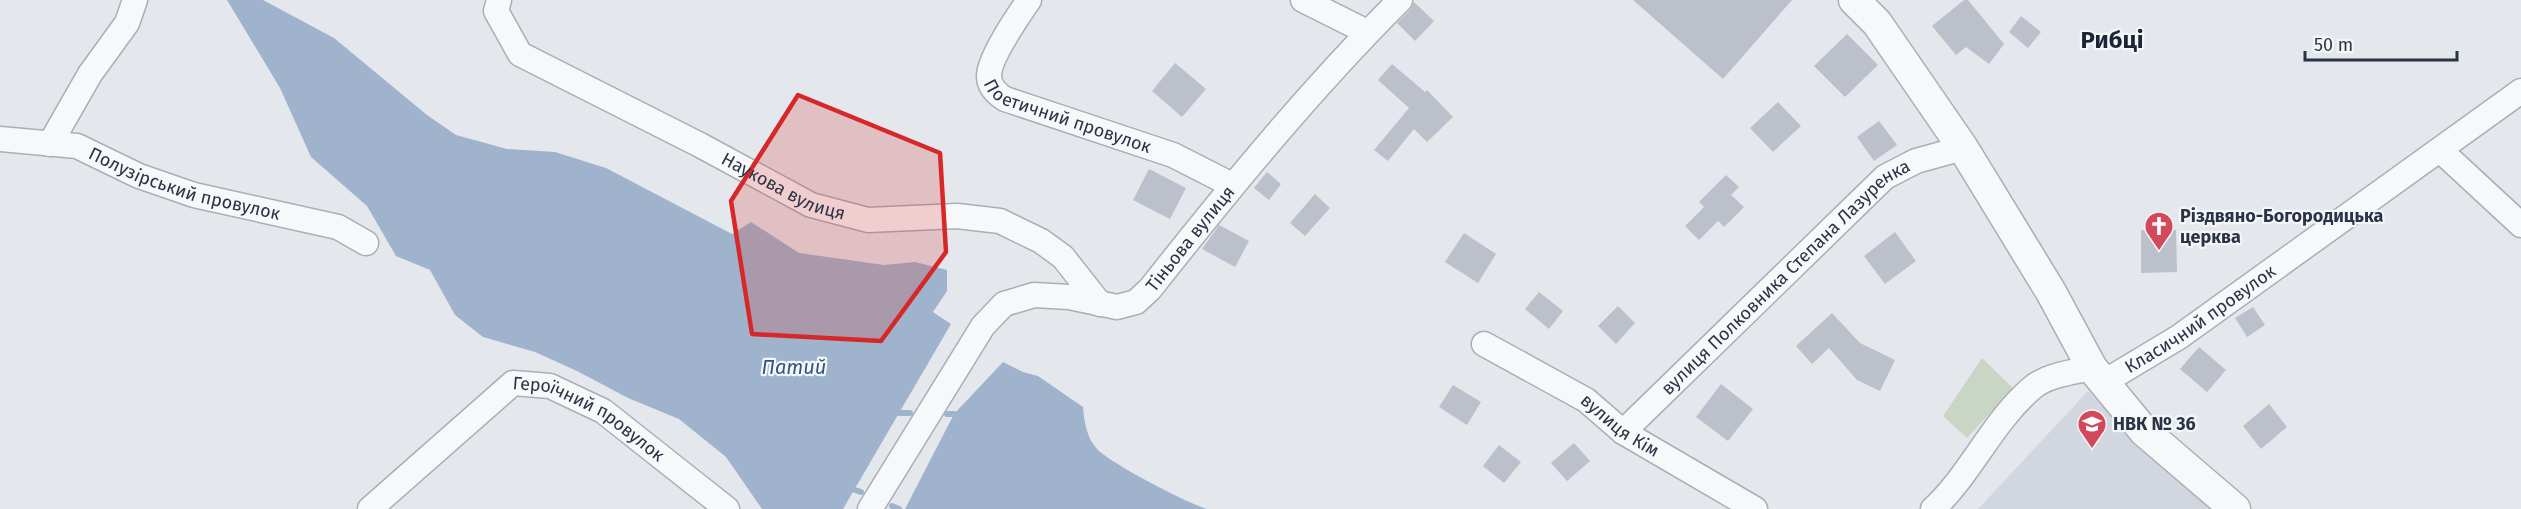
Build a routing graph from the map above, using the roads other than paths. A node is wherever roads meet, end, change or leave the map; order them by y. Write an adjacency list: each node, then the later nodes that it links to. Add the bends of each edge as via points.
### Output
1 (135, 0): 10 (street, via 127,23 90,74)
2 (499, 0): 16 (street, Наукова вулиця, via 496,11 520,54 811,205 868,220 957,216 1000,221 1063,257)
3 (1029, 0): 13 (street, Поетичний провулок, via 1005,38 989,75 997,94 1173,155)
4 (1303, 0): 7 (street)
5 (1400, 0): 7 (street, Тіньова вулиця)
6 (1854, 0): 11 (street, via 1877,24)
7 (1367, 32): 13 (street, Тіньова вулиця)
8 (2521, 91): 12 (street, Класичний провулок)
9 (0, 139): 10 (street, Полузірський провулок)
10 (50, 144): 15 (street, Полузірський провулок, via 77,146 139,176 194,195 338,227)
11 (1963, 148): 18 (street); 19 (street, вулиця Полковника Степана Лазуренка, via 1916,160 1885,177)
12 (2440, 150): 14 (street); 18 (street, Класичний провулок, via 2179,337 2114,376)
13 (1232, 186): 16 (street, Тіньова вулиця, via 1136,302 1117,307)
14 (2521, 225)
15 (366, 243)
16 (1100, 304): 22 (street, Тіньова вулиця, via 1034,294 1004,304 983,326)
17 (1484, 344): 19 (street, вулиця Кім, via 1586,400)
18 (2097, 374): 24 (street, Класичний провулок, via 2061,374 2033,387); 25 (street, via 2144,431)
19 (1623, 432): 23 (street, вулиця Кім)
20 (370, 509): 21 (street, Героїчний провулок, via 513,383 550,386 603,411)
21 (727, 509)
22 (870, 509)
23 (1755, 509)
24 (1933, 509)
25 (2235, 509)

